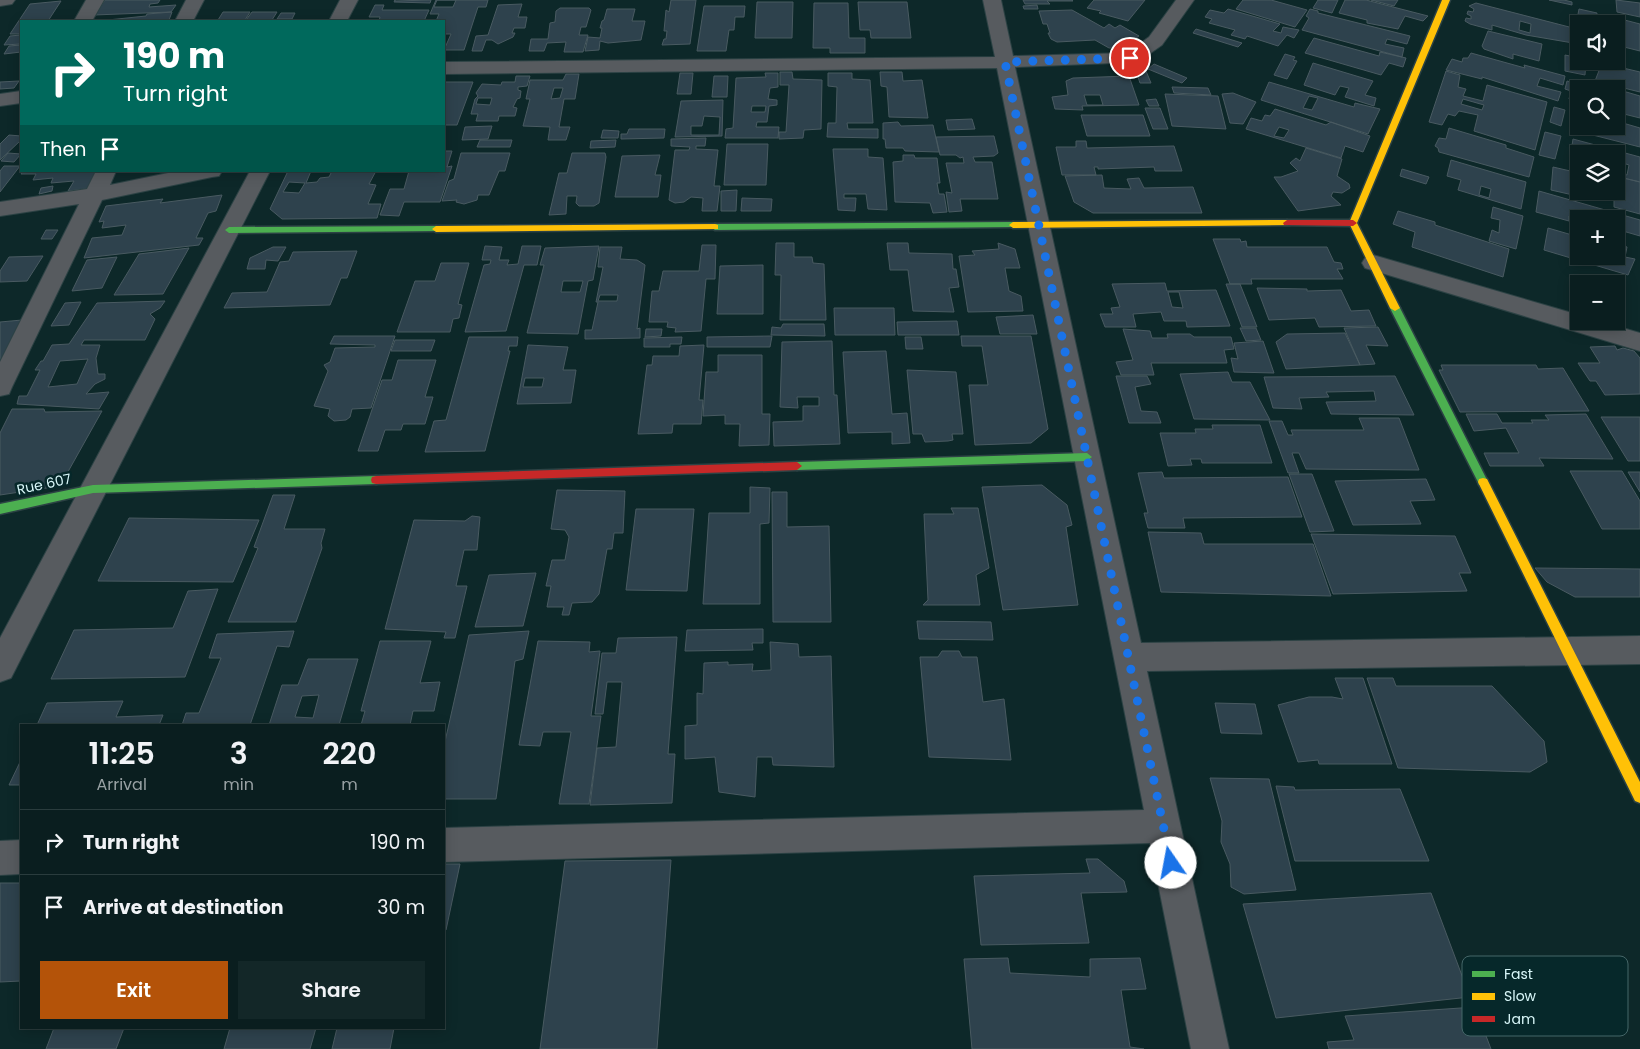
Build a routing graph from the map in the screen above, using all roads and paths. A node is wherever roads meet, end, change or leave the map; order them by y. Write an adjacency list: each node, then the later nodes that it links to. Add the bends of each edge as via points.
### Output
1 (6, 0): 8 (street)
2 (95, 0): 9 (street)
3 (195, 0): 10 (street)
4 (349, 0): 11 (street)
5 (992, 0): 12 (street)
6 (1185, 0): 12 (street, via 1156,42 1145,52 1130,58)
7 (1446, 0): 21 (street)
8 (0, 1)
9 (85, 20)
10 (185, 20)
11 (339, 20)
12 (1005, 62): 13 (street); 22 (street)
13 (445, 68)
14 (20, 97): 15 (street)
15 (0, 100)
16 (105, 172): 19 (street)
17 (207, 172): 19 (street)
18 (259, 172): 23 (street)
19 (93, 195): 20 (street); 26 (street)
20 (0, 209)
21 (1353, 223): 22 (street); 24 (street)
22 (1039, 225): 23 (street); 27 (street)
23 (229, 230): 28 (street)
24 (1373, 263): 25 (street); 31 (street)
25 (1640, 342)
26 (0, 388)
27 (1087, 457): 28 (street, Rue 607); 32 (street)
28 (94, 489): 29 (street, Rue 607); 33 (street)
29 (0, 509)
30 (1640, 650): 31 (street)
31 (1568, 651): 32 (street); 34 (street)
32 (1129, 657): 35 (street)
33 (0, 668)
34 (1640, 796)
35 (1163, 826): 36 (street); 39 (street)
36 (445, 846)
37 (20, 857): 38 (street)
38 (0, 858)
39 (1210, 1049)

